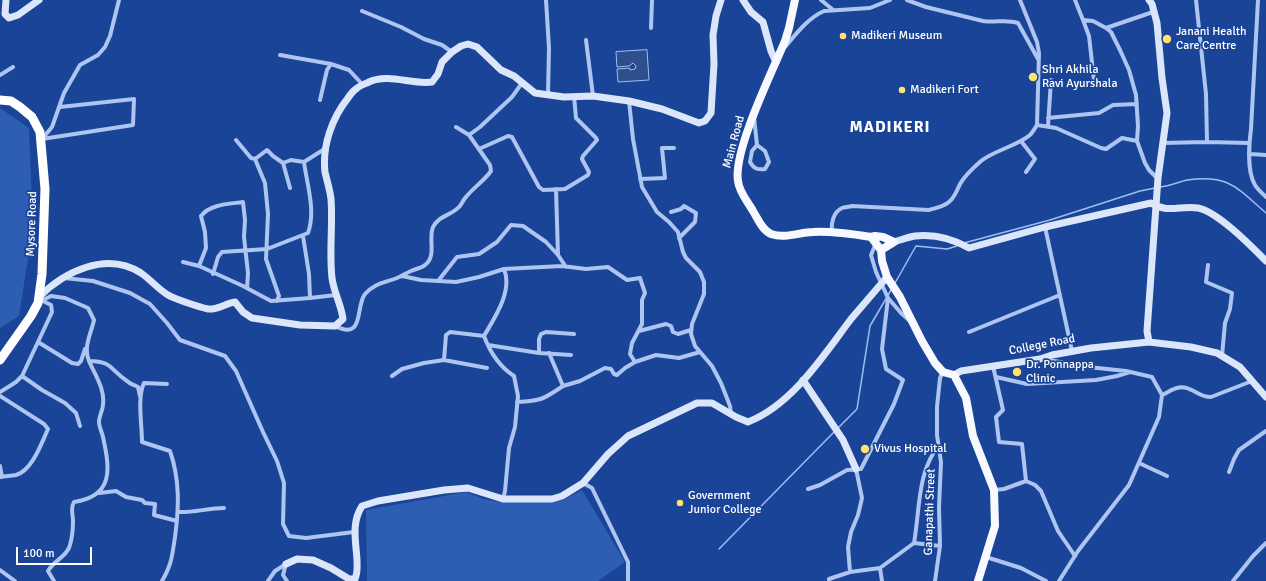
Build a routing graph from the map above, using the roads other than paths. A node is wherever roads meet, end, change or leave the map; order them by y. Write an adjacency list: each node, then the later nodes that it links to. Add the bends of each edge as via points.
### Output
1 (6, 0): 2 (street, via 5,14 9,18 18,15)
2 (39, 0)
3 (119, 0): 42 (street, via 105,47 98,55 80,65 64,93)
4 (546, 0): 35 (street)
5 (652, 0): 21 (street)
6 (721, 0): 40 (street, via 713,35 711,113 705,121 700,123 662,109)
7 (743, 0): 26 (street, via 751,12 763,22 771,51)
8 (795, 0): 26 (main road, Main Road, via 789,28)
9 (821, 0): 17 (street)
10 (890, 0): 17 (street, via 859,10)
11 (907, 0): 27 (street, via 991,23 1018,23)
12 (1020, 0): 27 (street, via 1037,42)
13 (1075, 0): 20 (street)
14 (1149, 0): 19 (street)
15 (1196, 0): 53 (street, via 1206,94)
16 (1258, 0): 55 (street)
17 (832, 9): 26 (street, via 812,18)
18 (362, 11): 24 (street, via 442,45)
19 (1153, 12): 22 (street); 54 (street, via 1158,24 1167,114)
20 (1083, 20): 22 (street, via 1092,21); 32 (street, via 1089,36)
21 (651, 28)
22 (1106, 28): 41 (street, via 1112,32 1129,70)
23 (586, 40): 37 (street)
24 (452, 52): 33 (street, via 468,44 477,47 496,66); 34 (street, via 442,62 432,82 388,79 371,81)
25 (280, 55): 28 (street)
26 (777, 59): 43 (main road, Main Road)
27 (1039, 60): 45 (street)
28 (331, 64): 34 (street, via 348,70); 39 (street, via 327,70)
29 (13, 67): 30 (street)
30 (0, 75)
31 (1051, 80): 44 (street)
32 (1094, 80)
33 (522, 83): 35 (street, via 535,92); 48 (street, via 512,97)
34 (363, 85): 57 (street, via 355,89 342,105 330,130)
35 (548, 94): 36 (street)
36 (574, 96): 37 (street); 69 (street, via 576,118 597,140 582,159 588,175 565,189)
37 (593, 96): 40 (street)
38 (0, 100): 49 (highway, Mysore Road, via 10,101 32,117)
39 (320, 100)
40 (629, 101): 67 (street)
41 (1137, 104): 44 (street, via 1113,106 1099,114); 52 (street)
42 (60, 107): 49 (street, via 52,128); 49 (street, via 134,99 134,125)
43 (754, 114): 56 (street); 74 (main road, Main Road, via 741,154 737,178 740,189 764,230 778,236)
44 (1048, 118): 46 (street)
45 (1037, 125): 46 (street); 51 (street)
46 (1048, 126): 52 (street, via 1106,149 1122,138)
47 (456, 127): 48 (street)
48 (469, 135): 59 (street)
49 (42, 139): 99 (highway, Mysore Road, via 45,189)
50 (236, 140): 62 (street, via 251,158)
51 (1021, 141): 65 (street, via 1036,159); 74 (street, via 982,160 966,175 949,202 940,207 929,210 852,206 841,208 831,224)
52 (1137, 141): 66 (street, via 1145,163)
53 (1207, 142): 54 (street); 55 (street)
54 (1162, 143): 66 (street)
55 (1249, 144): 60 (street)
56 (757, 145): 56 (street, via 765,151 769,162 765,169 758,170 750,162 752,151)
57 (326, 148): 63 (street); 95 (street, via 325,171 331,198 332,278)
58 (674, 148): 67 (street, via 662,148 665,178)
59 (479, 149): 69 (street, via 508,136 512,137 539,186 543,190); 89 (street, via 491,171 464,198 460,206 433,227 431,258 425,266)
60 (1250, 154): 61 (street); 70 (street, via 1251,173 1255,185)
61 (1266, 154)
62 (255, 159): 64 (street, via 267,150); 79 (street, via 265,183 267,197)
63 (304, 162): 64 (street, via 291,160); 75 (street, via 309,187 310,227 308,233)
64 (283, 163): 68 (street)
65 (1026, 172)
66 (1158, 178): 71 (street)
67 (640, 179): 76 (street, via 657,212 678,232)
68 (290, 188)
69 (556, 189): 81 (street)
70 (1266, 198)
71 (1156, 206): 73 (street, via 1150,203); 82 (street, via 1166,210 1199,208 1213,214); 109 (street, via 1147,331)
72 (671, 212): 76 (street, via 684,206 696,213 695,222)
73 (1045, 227): 77 (street, via 970,248 951,239 936,236 914,236); 96 (street)
74 (832, 232): 78 (main road, Main Road)
75 (303, 236): 79 (street); 97 (street)
76 (679, 238): 103 (street, via 686,258 700,272 704,282 704,294)
77 (894, 242): 78 (main road); 78 (main road, Main Road, via 875,236)
78 (876, 243): 91 (main road); 93 (street, via 871,255)
79 (267, 249): 80 (street); 100 (street, via 266,259 279,296)
80 (245, 250): 85 (street, via 244,202 206,210 201,216 206,248); 88 (street, via 222,252); 94 (street)
81 (558, 255): 86 (street); 92 (street, via 546,242 523,226 511,225 497,242 479,254 457,257)
82 (1266, 261)
83 (183, 262): 85 (street)
84 (1208, 265): 117 (street, via 1206,282 1232,293 1225,323)
85 (199, 266): 88 (street)
86 (566, 267): 87 (street); 104 (street, via 608,267 627,280 640,278 645,293)
87 (504, 269): 92 (street, via 456,282); 107 (street, via 507,277 503,298)
88 (213, 274): 94 (street)
89 (402, 276): 92 (street); 102 (street, via 376,285 364,296 355,326 348,330)
90 (62, 277): 99 (street, via 49,287); 102 (street, via 101,264 124,265 141,273 168,295 209,309 235,302 252,318 300,325); 161 (street, via 93,281 130,293 150,304 180,340 225,356 236,371 277,461 284,483 283,524 289,536 306,538)
91 (887, 277): 93 (street); 101 (main road)
92 (438, 281)
93 (882, 284): 98 (street); 131 (street)
94 (247, 288): 100 (street, via 271,301)
95 (336, 295): 97 (street); 102 (street, via 342,307 343,319)
96 (1060, 295): 105 (street); 112 (street)
97 (310, 298): 100 (street)
98 (888, 298): 101 (street); 148 (street, via 882,349 886,369 903,380 894,404 861,469)
99 (39, 300): 108 (street, via 51,305 52,312); 110 (street, via 51,296 65,298 88,308 94,320); 119 (highway, Mysore Road, via 31,316)
100 (277, 301)
101 (913, 323): 125 (main road)
102 (335, 326)
103 (691, 330): 104 (street, via 678,334 666,324); 113 (street)
104 (639, 331): 122 (street, via 632,343 630,354)
105 (969, 332)
106 (574, 334): 114 (street, via 541,334)
107 (484, 336): 111 (street); 120 (street, via 450,332 446,335)
108 (38, 342): 110 (street, via 72,363 78,364 82,361); 128 (street)
109 (1149, 342): 112 (street, College Road); 117 (street, College Road, via 1191,347)
110 (86, 345): 121 (street)
111 (488, 345): 114 (street); 141 (street, via 505,370 514,376)
112 (1072, 351): 118 (street, College Road)
113 (700, 352): 122 (street, via 679,358 656,355); 142 (street, via 712,366 721,383)
114 (539, 353): 115 (street)
115 (549, 353): 116 (street); 134 (street)
116 (571, 354)
117 (1222, 356): 132 (street, College Road, via 1240,367)
118 (1040, 359): 123 (street, College Road); 126 (street)
119 (0, 360)
120 (444, 360): 124 (street); 129 (street, via 424,363)
121 (89, 361): 139 (street, via 100,361 110,365 127,382 138,387); 156 (street, via 104,396 99,423 106,452 107,478)
122 (635, 362): 134 (street, via 617,375 611,369 605,368 580,381)
123 (993, 366): 127 (street, College Road, via 962,371); 130 (street)
124 (487, 368)
125 (942, 372): 127 (main road); 145 (street, Ganapathi Street, via 937,407)
126 (1130, 372): 130 (street, via 1096,380 1027,384); 137 (street, via 1152,377)
127 (954, 375): 155 (main road, via 966,398 973,436)
128 (22, 376): 136 (street); 143 (street, via 65,402 76,413)
129 (392, 376)
130 (996, 377): 152 (street, via 1003,410 996,417 999,442 1022,444)
131 (803, 380): 142 (street, via 775,407 760,417 748,422); 148 (street, via 843,440)
132 (1252, 381): 135 (street, College Road); 137 (street, via 1211,397 1204,397 1184,387)
133 (167, 384): 139 (street, via 144,383)
134 (563, 386): 141 (street, via 544,399)
135 (1263, 389): 140 (street, College Road)
136 (0, 392)
137 (1162, 395): 146 (street, via 1159,417)
138 (0, 396): 151 (street, via 48,429 31,463 17,475)
139 (141, 398): 159 (street, via 142,442 170,451 178,479)
140 (1266, 398)
141 (517, 402): 157 (street)
142 (732, 414): 153 (street, via 712,403 697,403 677,412 628,436)
143 (80, 426)
144 (1266, 431): 149 (street, via 1239,450)
145 (939, 445): 162 (street, via 932,453 920,494); 164 (street, Ganapathi Street)
146 (1139, 463): 150 (street); 165 (street, via 1129,486)
147 (0, 466): 151 (street)
148 (856, 470): 154 (street, via 847,470); 170 (street, via 862,498 848,547)
149 (1229, 472)
150 (1167, 476)
151 (1, 477)
152 (1026, 481): 155 (street); 165 (street, via 1041,491 1058,532)
153 (582, 483): 157 (street, via 562,496 552,499); 177 (street, via 592,488 628,562)
154 (808, 489)
155 (994, 490): 166 (main road, via 995,526)
156 (98, 493): 160 (street, via 116,491 126,497 155,504 154,515); 173 (street, via 74,502 71,506 73,522 70,546 66,555 48,571)
157 (503, 499): 161 (street, via 468,488 378,501 362,506 358,512)
158 (224, 508): 159 (street)
159 (178, 512): 160 (street)
160 (177, 520): 174 (street, via 172,558)
161 (354, 532): 171 (street, via 357,550)
162 (914, 543): 164 (street); 168 (street)
163 (1266, 543): 184 (street)
164 (940, 546): 180 (street, Ganapathi Street)
165 (1075, 556): 183 (street)
166 (986, 557): 181 (main road); 182 (street, via 1021,568)
167 (286, 564): 171 (street, via 297,559 314,560); 175 (street, via 275,571); 176 (street, via 283,575)
168 (880, 568): 170 (street); 179 (street)
169 (0, 570): 172 (street)
170 (850, 572): 178 (street)
171 (355, 580)
172 (15, 581)
173 (54, 581)
174 (162, 581)
175 (268, 581)
176 (287, 581)
177 (628, 581)
178 (829, 581)
179 (882, 581)
180 (935, 581)
181 (978, 581)
182 (1046, 581)
183 (1059, 581)
184 (1233, 581)

